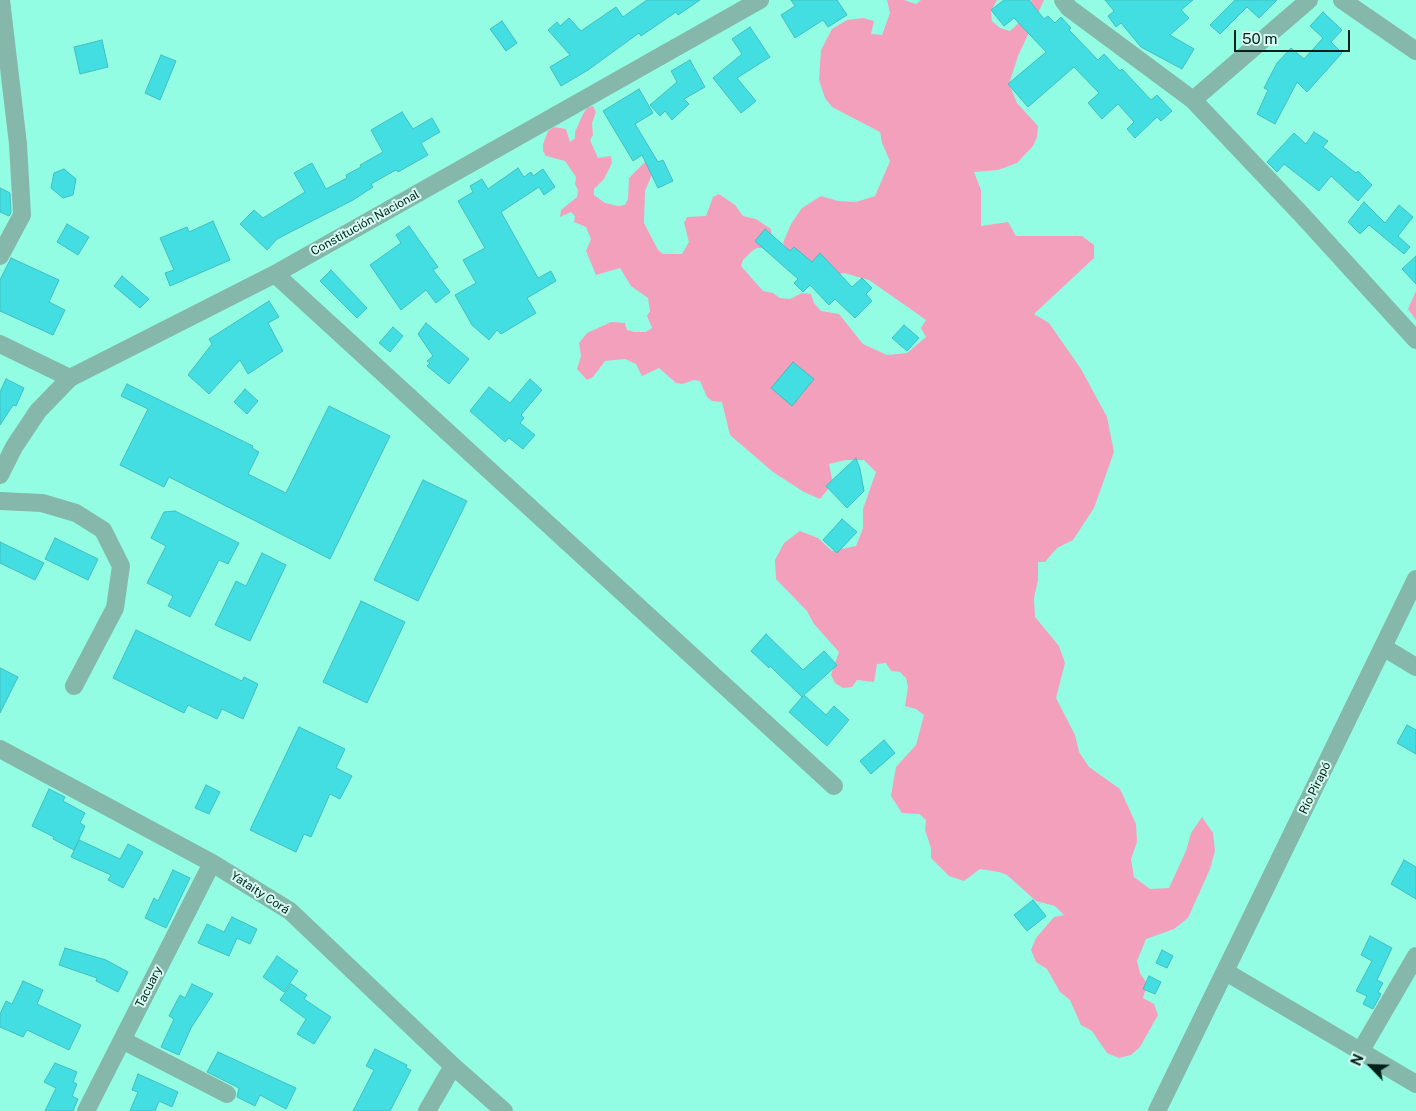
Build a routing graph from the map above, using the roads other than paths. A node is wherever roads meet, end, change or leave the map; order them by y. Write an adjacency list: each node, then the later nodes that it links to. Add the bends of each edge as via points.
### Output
1 (1, 0): 8 (street, via 18,144 22,215)
2 (760, 0): 9 (street, Constitución Nacional)
3 (1063, 0): 7 (street, via 1069,8)
4 (1309, 0): 7 (street)
5 (1342, 0): 6 (street)
6 (1416, 51)
7 (1193, 100): 10 (street)
8 (0, 256)
9 (275, 274): 12 (street, Constitución Nacional); 20 (street)
10 (1416, 340)
11 (0, 344): 12 (street)
12 (70, 378): 13 (street, Constitución Nacional, via 38,412)
13 (0, 475)
14 (0, 501): 18 (street, via 42,503 76,513 103,530 121,566 115,608)
15 (1416, 579): 16 (street, Río Pirapó)
16 (1383, 647): 17 (street); 23 (street, Río Pirapó)
17 (1416, 667)
18 (74, 686)
19 (0, 749): 21 (street, Yataity Corá)
20 (834, 786)
21 (212, 863): 24 (street, Tacuary); 26 (street, Yataity Corá, via 290,911)
22 (1416, 956): 25 (street)
23 (1226, 972): 25 (street); 32 (street, Río Pirapó)
24 (122, 1040): 28 (street); 29 (street, Tacuary)
25 (1360, 1052): 27 (street)
26 (453, 1066): 30 (street); 31 (street, Yataity Corá)
27 (1416, 1084)
28 (226, 1094)
29 (86, 1111)
30 (427, 1111)
31 (504, 1111)
32 (1157, 1111)

